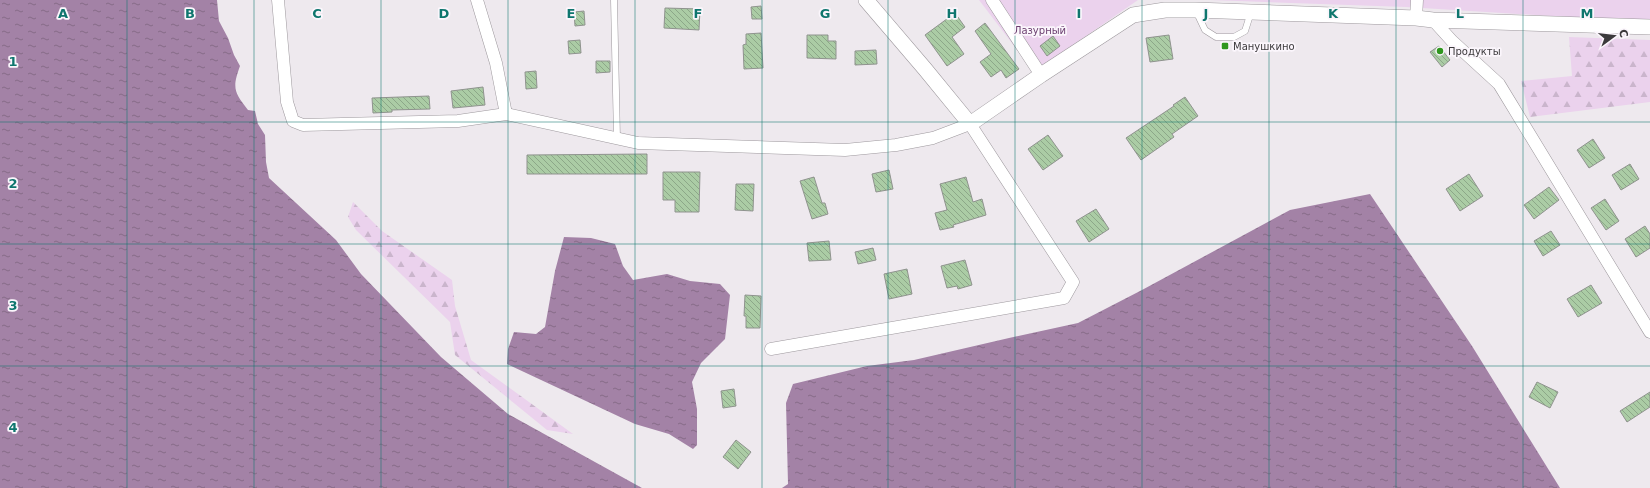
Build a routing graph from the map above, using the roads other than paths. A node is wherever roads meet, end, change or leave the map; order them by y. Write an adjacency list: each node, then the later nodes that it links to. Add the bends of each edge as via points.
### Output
1 (278, 0): 13 (street, via 287,102 292,121 303,125 458,121)
2 (477, 0): 13 (street, via 496,63)
3 (614, 0): 15 (lane)
4 (866, 0): 14 (street, via 926,68)
5 (992, 0): 12 (street)
6 (1417, 0): 9 (street)
7 (1195, 10): 8 (street); 8 (lane, via 1205,30 1216,37 1234,37 1245,31); 12 (street, via 1165,10 1134,15)
8 (1252, 11): 9 (street)
9 (1416, 18): 10 (street)
10 (1433, 20): 11 (street); 16 (street, via 1499,84)
11 (1650, 27)
12 (1041, 75): 14 (street)
13 (506, 114): 15 (street)
14 (970, 124): 15 (street, via 933,138 845,150 638,143); 17 (street, via 1072,282 1064,298)
15 (617, 138)
16 (1650, 332)
17 (771, 349)

